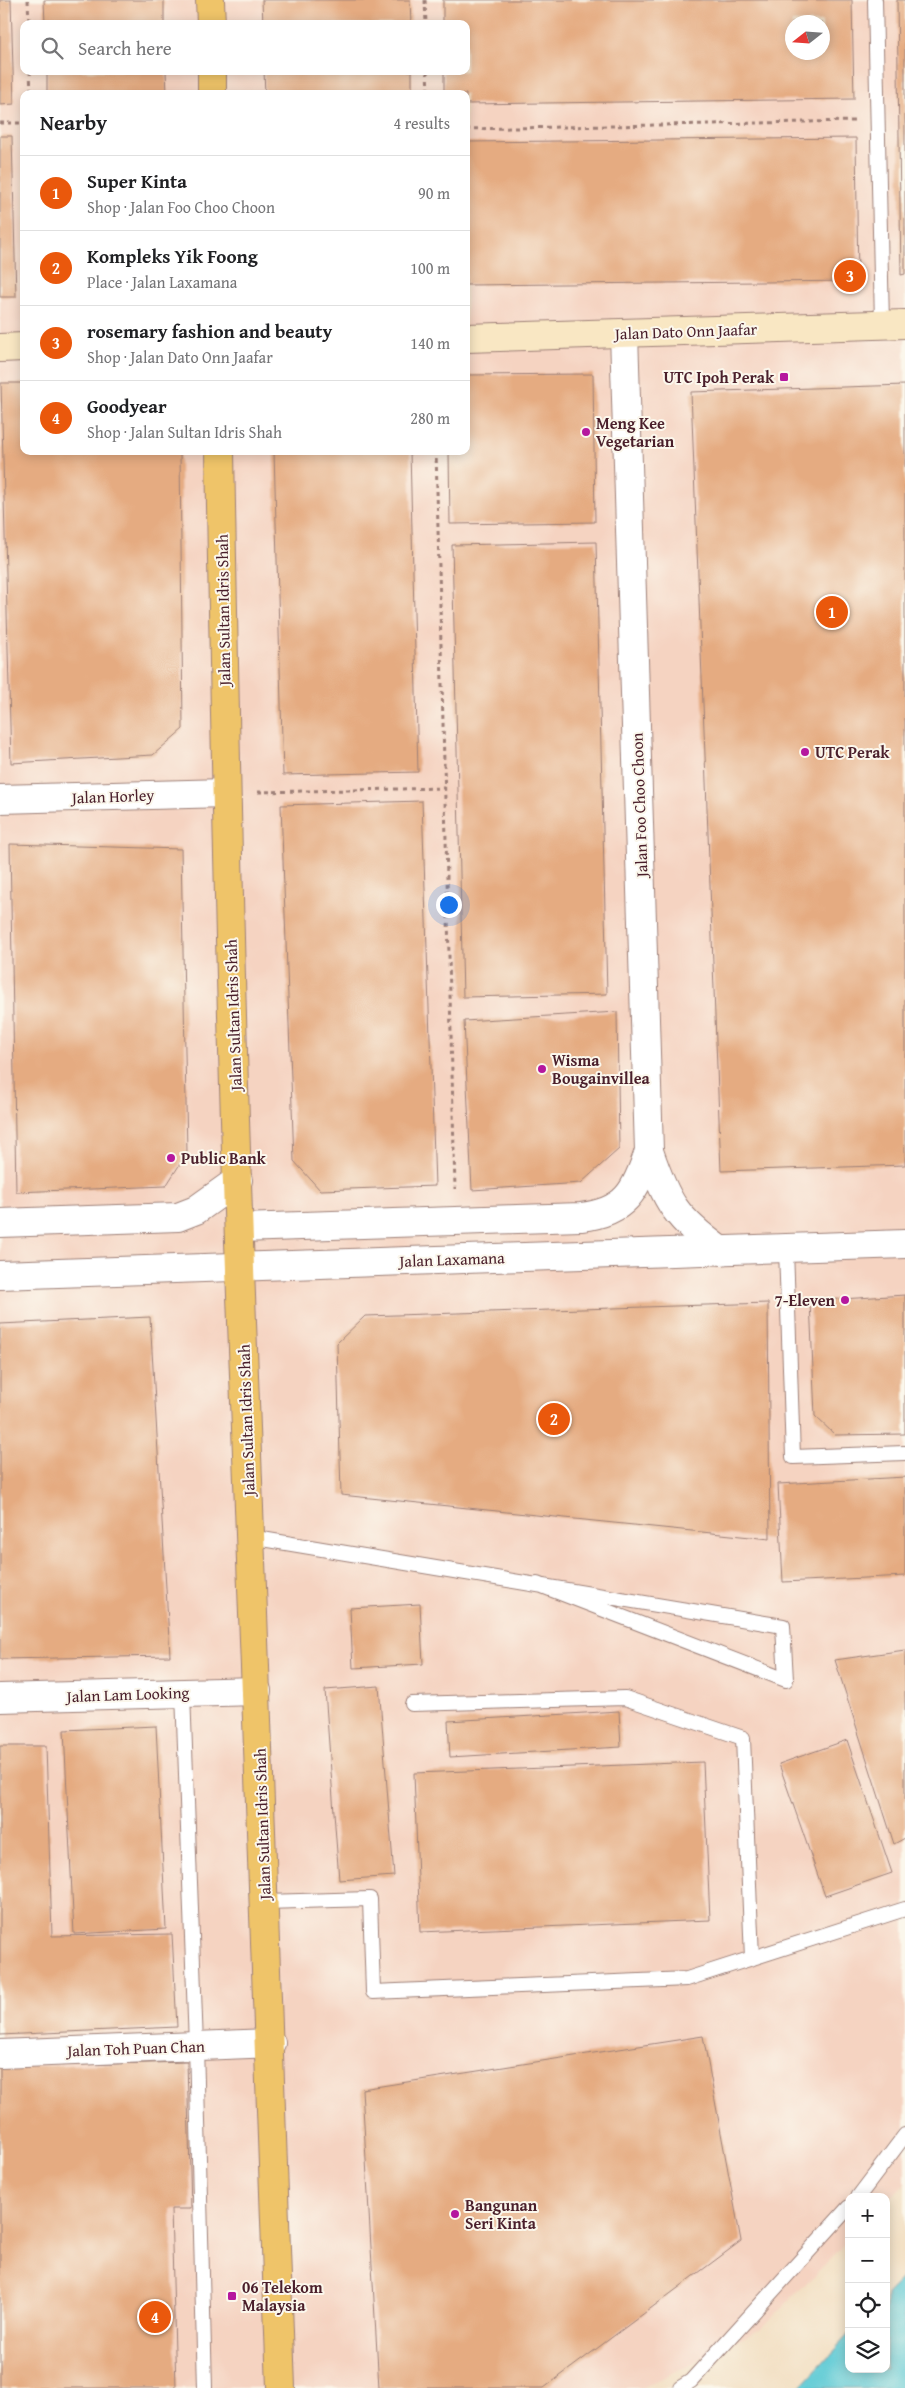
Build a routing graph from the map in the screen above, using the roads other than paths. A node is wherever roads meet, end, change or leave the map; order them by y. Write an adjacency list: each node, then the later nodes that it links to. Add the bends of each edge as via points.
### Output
1 (210, 0): 3 (highway)
2 (875, 0): 6 (lane, via 877,120)
3 (211, 20)
4 (212, 75): 5 (highway)
5 (212, 90)
6 (893, 324): 7 (main road, Jalan Dato Onn Jaafar)
7 (624, 332): 8 (main road, Jalan Dato Onn Jaafar); 14 (street, Jalan Foo Choo Choon)
8 (470, 338)
9 (20, 347): 10 (main road)
10 (0, 348)
11 (220, 455): 12 (highway, Jalan Sultan Idris Shah)
12 (226, 793): 13 (street, Jalan Horley); 15 (highway, Jalan Sultan Idris Shah)
13 (0, 799)
14 (649, 1151): 17 (street, via 639,1181 622,1203 601,1215); 20 (street, Jalan Foo Choo Choon, via 673,1208 690,1228)
15 (238, 1180): 16 (street, via 196,1210 178,1217); 17 (highway, Jalan Sultan Idris Shah)
16 (0, 1223)
17 (239, 1228): 21 (highway, Jalan Sultan Idris Shah)
18 (905, 1244): 19 (street, Jalan Laxamana)
19 (786, 1249): 20 (street, Jalan Laxamana); 23 (lane, via 793,1457)
20 (721, 1250): 21 (street, Jalan Laxamana)
21 (240, 1266): 22 (street, Jalan Laxamana); 24 (highway, Jalan Sultan Idris Shah)
22 (0, 1275)
23 (905, 1453)
24 (250, 1537): 25 (lane); 26 (highway, Jalan Sultan Idris Shah)
25 (537, 1584): 25 (lane, via 783,1626 786,1680 721,1655)
26 (257, 1691): 27 (street, Jalan Lam Looking); 30 (highway, Jalan Sultan Idris Shah)
27 (183, 1693): 28 (street, Jalan Lam Looking); 34 (lane)
28 (0, 1698)
29 (412, 1704): 32 (lane, via 626,1698 743,1738)
30 (265, 1902): 32 (lane, via 370,1899 372,1992 687,1980); 33 (highway, Jalan Sultan Idris Shah)
31 (905, 1909): 32 (lane)
32 (752, 1958)
33 (271, 2042): 34 (street, Jalan Toh Puan Chan); 40 (highway, Jalan Sultan Idris Shah)
34 (196, 2046): 35 (street, Jalan Toh Puan Chan); 39 (lane)
35 (0, 2054)
36 (905, 2135): 37 (lane)
37 (861, 2193)
38 (845, 2211): 41 (lane, via 691,2381)
39 (205, 2388)
40 (281, 2388)
41 (680, 2388)

